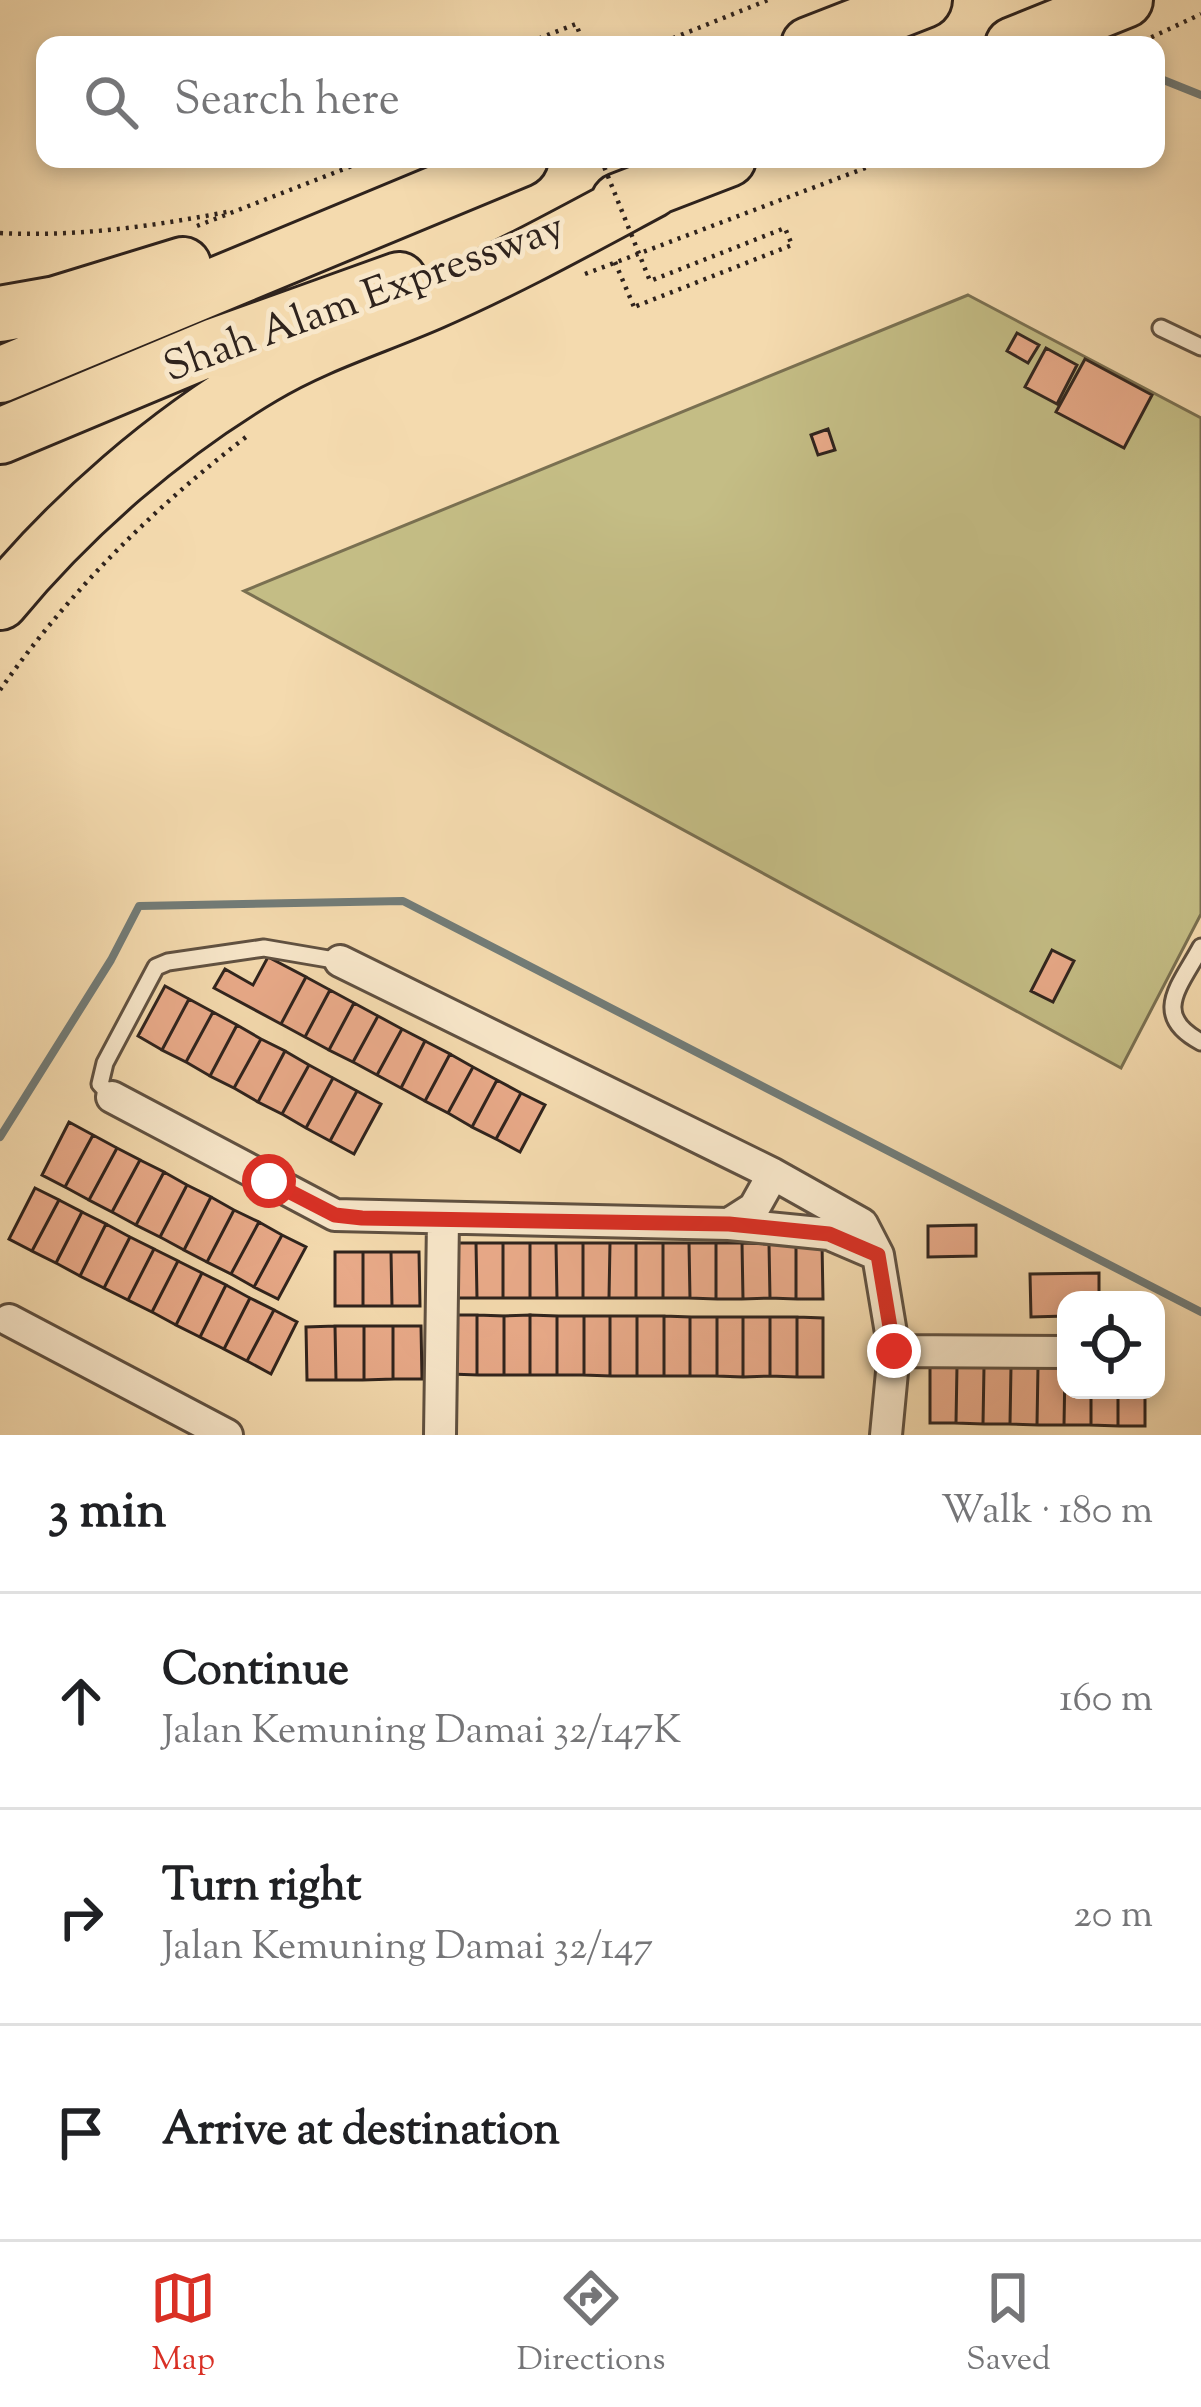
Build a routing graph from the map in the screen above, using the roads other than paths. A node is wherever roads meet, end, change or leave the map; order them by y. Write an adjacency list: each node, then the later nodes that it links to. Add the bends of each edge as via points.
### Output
1 (924, 0): 3 (highway)
2 (1125, 0): 4 (highway)
3 (832, 36)
4 (1035, 36)
5 (497, 168): 8 (highway, Shah Alam Expressway)
6 (706, 168): 7 (highway, Shah Alam Expressway)
7 (652, 190): 13 (highway, Shah Alam Expressway, via 214,346); 14 (highway, via 438,299 266,374 111,490)
8 (391, 210): 9 (highway); 12 (highway, Shah Alam Expressway)
9 (0, 314)
10 (1161, 328): 11 (lane)
11 (1201, 347)
12 (0, 375)
13 (0, 436)
14 (0, 602)
15 (1201, 947): 17 (lane, via 1172,1013 1179,1030)
16 (340, 961): 18 (lane, via 264,947 156,967 105,1063 100,1084); 19 (street)
17 (1201, 1042)
18 (112, 1097): 20 (street, via 335,1215)
19 (773, 1174): 21 (street, via 754,1208); 22 (street, via 862,1223)
20 (443, 1220): 21 (street); 27 (street)
21 (729, 1224): 22 (street, via 829,1234)
22 (878, 1255): 24 (street)
23 (9, 1320): 26 (street)
24 (894, 1351): 25 (street); 28 (street)
25 (1057, 1352)
26 (227, 1435)
27 (440, 1435)
28 (886, 1435)

